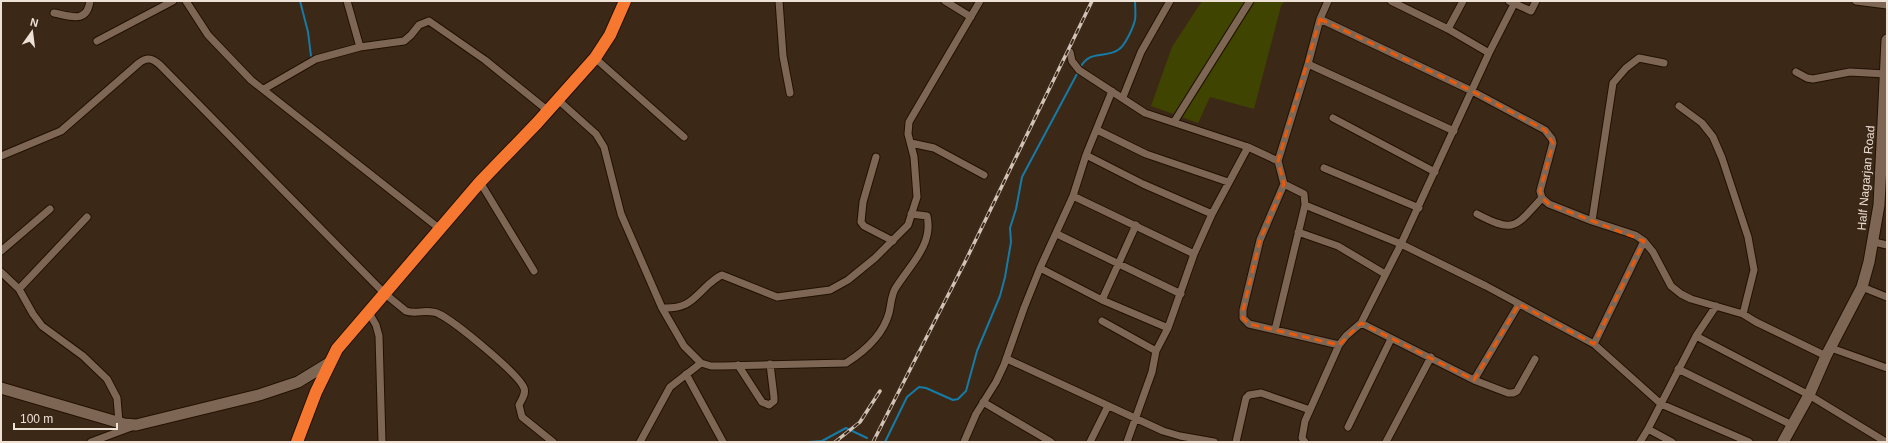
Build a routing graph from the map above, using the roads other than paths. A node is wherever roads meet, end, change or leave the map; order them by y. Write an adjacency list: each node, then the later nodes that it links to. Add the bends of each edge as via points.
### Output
1 (90, 1): 18 (street, via 83,16 76,18)
2 (173, 1): 23 (street)
3 (186, 1): 33 (street, via 208,35 226,56)
4 (347, 1): 24 (street)
5 (625, 1): 28 (highway, via 610,35)
6 (779, 1): 36 (street, via 783,56)
7 (945, 1): 19 (street)
8 (980, 1): 19 (street)
9 (1170, 1): 37 (street, via 1141,52)
10 (1250, 1): 42 (street)
11 (1328, 1): 20 (street)
12 (1391, 1): 21 (street)
13 (1463, 1): 21 (street)
14 (1536, 1): 16 (street, via 1531,11)
15 (1856, 1): 17 (street)
16 (1512, 2): 26 (street)
17 (1887, 5)
18 (54, 13)
19 (971, 17): 46 (street, via 909,122 908,134)
20 (1320, 19): 30 (street); 35 (street)
21 (1448, 29): 26 (street)
22 (1887, 40): 27 (main road, Half Nagarjan Road)
23 (97, 41)
24 (360, 47): 33 (street, via 316,59); 40 (street, via 404,41 419,25 429,21 485,60)
25 (1070, 52): 34 (street, via 1072,61 1079,70)
26 (1489, 53): 35 (street)
27 (1886, 54): 32 (main road, Half Nagarjan Road)
28 (595, 58): 38 (highway); 45 (street)
29 (1664, 63): 67 (street, via 1639,58 1616,77 1613,83)
30 (1308, 64): 44 (street); 51 (street)
31 (1796, 72): 32 (street, via 1813,79 1850,72)
32 (1886, 74): 74 (main road, Half Nagarjan Road, via 1879,205)
33 (264, 89): 69 (street)
34 (1112, 91): 37 (street); 43 (street)
35 (1472, 91): 44 (street); 59 (street, via 1545,130 1552,139 1552,151 1540,191)
36 (790, 93)
37 (1123, 97): 42 (street, via 1145,113)
38 (558, 99): 40 (highway); 92 (street, via 596,134 604,147 621,214)
39 (1679, 106): 94 (street, via 1702,123 1713,137 1748,237 1754,270)
40 (547, 110): 55 (highway)
41 (1333, 118): 53 (street)
42 (1174, 122): 47 (street)
43 (1097, 130): 48 (street); 56 (street, via 1146,154)
44 (1454, 131): 53 (street)
45 (684, 137)
46 (911, 143): 54 (street, via 934,148); 63 (street, via 916,197)
47 (1248, 147): 51 (street); 56 (street)
48 (1086, 155): 58 (street); 64 (street, via 1143,184)
49 (1, 156): 86 (street, via 61,131 144,59 152,59)
50 (876, 157): 72 (street, via 863,202 861,222)
51 (1278, 162): 57 (street)
52 (1324, 168): 61 (street)
53 (1435, 172): 61 (street)
54 (984, 175)
55 (480, 182): 69 (highway); 81 (street)
56 (1228, 182): 64 (street)
57 (1284, 184): 60 (street, via 1304,194); 98 (street, via 1260,240 1242,314 1245,322 1249,324)
58 (1073, 196): 68 (street); 71 (street)
59 (1542, 198): 65 (street, via 1521,222 1515,225 1500,225); 67 (street, via 1548,204)
60 (1305, 205): 70 (street); 75 (street)
61 (1419, 208): 75 (street)
62 (50, 209): 77 (street)
63 (911, 214): 72 (street, via 908,224); 110 (street, via 927,216 922,249 895,289 886,321 867,347 846,363)
64 (1212, 214): 78 (street)
65 (1477, 214)
66 (87, 217): 85 (street)
67 (1592, 221): 73 (street, via 1635,235)
68 (1136, 226): 78 (street); 79 (street)
69 (440, 229): 86 (highway)
70 (1298, 232): 83 (street, via 1338,246); 98 (street)
71 (1057, 234): 79 (street); 80 (street)
72 (893, 241): 92 (street, via 836,289 776,297 722,275 714,279 686,306)
73 (1644, 241): 91 (street, via 1653,252 1671,286 1691,299); 101 (street)
74 (1874, 242): 76 (street); 84 (main road, Half Nagarjan Road)
75 (1401, 244): 83 (street); 90 (street)
76 (1887, 245)
77 (1, 250)
78 (1194, 254): 87 (street)
79 (1118, 263): 87 (street); 89 (street)
80 (1040, 268): 89 (street); 106 (street)
81 (534, 271)
82 (1, 272): 85 (street)
83 (1385, 274): 96 (street)
84 (1862, 287): 88 (street); 104 (main road, Half Nagarjan Road)
85 (20, 289): 123 (street, via 42,326 94,365 107,379 117,398)
86 (384, 293): 93 (highway); 134 (street, via 406,311 438,313 510,371 522,383 524,389 519,405 522,417)
87 (1181, 294): 97 (street)
88 (1887, 297)
89 (1102, 300): 97 (street)
90 (1519, 304): 101 (street); 115 (street)
91 (1716, 306): 94 (street); 99 (street)
92 (662, 308): 109 (street, via 689,352)
93 (368, 311): 108 (highway); 133 (street, via 379,336)
94 (1743, 314): 104 (street)
95 (1102, 321): 103 (street)
96 (1361, 323): 100 (street); 102 (street)
97 (1168, 328): 103 (street)
98 (1275, 330): 102 (street)
99 (1696, 336): 113 (street); 117 (street)
100 (1391, 339): 105 (street); 126 (street)
101 (1594, 344): 119 (street)
102 (1339, 345): 121 (street)
103 (1156, 351): 122 (street, via 1152,372)
104 (1828, 352): 112 (street); 117 (main road, Half Nagarjan Road)
105 (1431, 357): 115 (street); 142 (street)
106 (1007, 359): 118 (street); 120 (street)
107 (1535, 359): 115 (street, via 1517,391 1513,393)
108 (329, 363): 125 (main road, via 298,382); 132 (highway)
109 (701, 363): 111 (street, via 711,366); 114 (street)
110 (770, 364): 111 (street); 111 (street, via 774,401 769,405 762,402)
111 (738, 366)
112 (1887, 368)
113 (1678, 369): 119 (street); 124 (street)
114 (686, 374): 135 (street, via 670,387); 136 (street)
115 (1474, 380)
116 (1, 388): 123 (main road)
117 (1809, 395): 124 (main road, Half Nagarjan Road); 147 (street)
118 (983, 402): 130 (street); 137 (street)
119 (1661, 404): 127 (street); 145 (street)
120 (1108, 406): 122 (street); 138 (street)
121 (1310, 410): 129 (street); 141 (street, via 1261,393 1249,395 1246,398)
122 (1135, 418): 128 (street); 139 (street)
123 (119, 422): 125 (main road)
124 (1792, 424): 146 (main road, Half Nagarjan Road)
125 (136, 425): 131 (street)
126 (1348, 427)
127 (1648, 429): 143 (street); 144 (street)
128 (1193, 440): 140 (street)
129 (1302, 440)
130 (1048, 441)
131 (91, 442)
132 (297, 442)
133 (382, 442)
134 (552, 442)
135 (640, 442)
136 (723, 442)
137 (964, 442)
138 (1090, 442)
139 (1128, 442)
140 (1214, 442)
141 (1236, 442)
142 (1386, 442)
143 (1640, 442)
144 (1672, 442)
145 (1749, 442)
146 (1784, 442)
147 (1886, 442)

